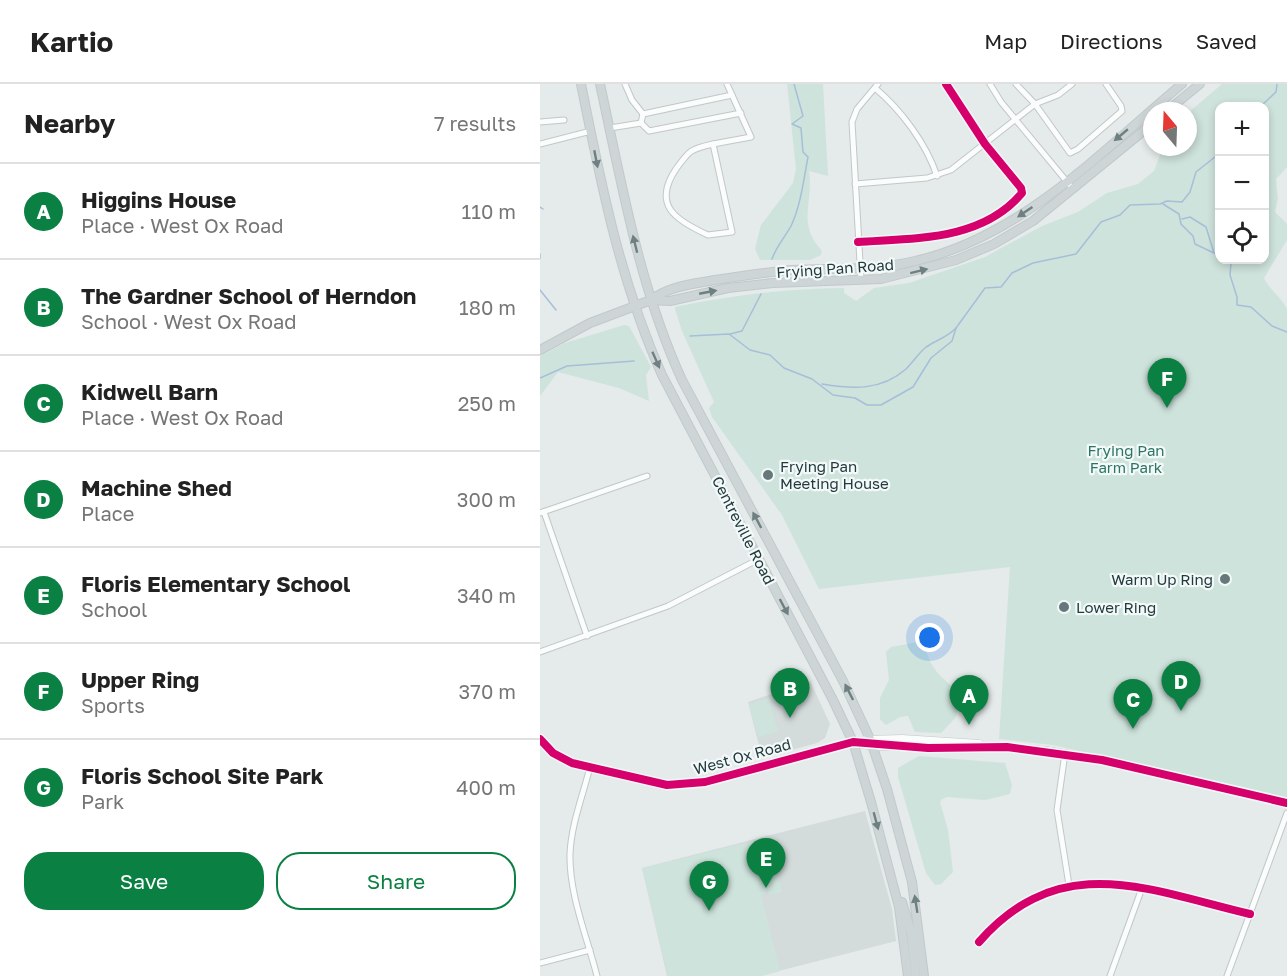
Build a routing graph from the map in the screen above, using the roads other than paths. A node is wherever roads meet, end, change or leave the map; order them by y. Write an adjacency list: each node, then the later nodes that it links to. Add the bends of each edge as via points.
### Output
1 (581, 84): 23 (main road, Centreville Road)
2 (600, 84): 22 (main road, Centreville Road)
3 (625, 84): 17 (street)
4 (727, 84): 13 (street)
5 (946, 84): 27 (street)
6 (990, 84): 18 (street)
7 (1016, 84): 15 (street)
8 (1072, 84): 15 (street, via 1058,95)
9 (1106, 84): 15 (street, via 1122,111 1074,152 1066,151)
10 (1182, 84): 29 (main road, Frying Pan Road, one-way to 29)
11 (1200, 84): 14 (main road)
12 (876, 86): 28 (street, via 912,129); 30 (street, via 857,109 852,122)
13 (732, 95): 16 (street); 17 (street)
14 (1178, 102)
15 (1035, 104): 18 (street)
16 (741, 112): 21 (street, via 649,131); 26 (street, via 751,137)
17 (643, 114): 21 (street)
18 (1015, 119): 27 (street); 29 (street)
19 (564, 120): 20 (street)
20 (540, 122)
21 (641, 123): 22 (street)
22 (610, 128): 35 (main road, Centreville Road, one-way to 22)
23 (591, 131): 25 (street); 36 (main road, Centreville Road, one-way to 36, via 610,227)
24 (1143, 132): 31 (main road, Frying Pan Road)
25 (540, 144)
26 (713, 144): 26 (street, via 686,153 667,182 664,195 670,211 708,236 732,232)
27 (985, 144): 28 (street, via 968,159); 32 (street, via 1021,188 1019,196 1000,213 949,234)
28 (937, 176): 30 (street)
29 (1066, 180): 31 (street); 33 (main road, Frying Pan Road, one-way to 33, via 1023,214 972,242 916,261)
30 (855, 184): 32 (street)
31 (1074, 189): 34 (main road, Frying Pan Road, one-way to 31, via 914,273 974,253 1022,228)
32 (858, 242): 33 (street)
33 (860, 269): 34 (street); 35 (main road, Frying Pan Road, via 749,275 670,290)
34 (861, 280): 35 (main road, Frying Pan Road, one-way to 34, via 670,301 766,284)
35 (651, 300): 36 (main road, Frying Pan Road); 45 (main road, Centreville Road, one-way to 35, via 682,380)
36 (633, 306): 37 (main road, Frying Pan Road, via 590,323); 40 (main road, Centreville Road, one-way to 40, via 662,375)
37 (540, 350)
38 (647, 476): 39 (street)
39 (542, 512): 41 (street)
40 (759, 559): 41 (street, via 677,603); 44 (main road, Centreville Road, one-way to 44)
41 (586, 636): 42 (street)
42 (540, 652)
43 (540, 739): 47 (street, West Ox Road, via 562,759)
44 (852, 742): 45 (main road, West Ox Road); 47 (street, West Ox Road, via 686,785 657,784); 50 (main road, Centreville Road, one-way to 50)
45 (872, 742): 46 (main road, West Ox Road); 60 (main road, Centreville Road, one-way to 45, via 912,882)
46 (1065, 753): 48 (main road, West Ox Road); 51 (street, via 1057,810)
47 (590, 767): 55 (street, via 570,859)
48 (1287, 803)
49 (1287, 813): 53 (street)
50 (891, 877): 58 (main road, Centreville Road, via 903,929); 59 (main road, via 908,920)
51 (1069, 885): 52 (street, via 1101,883); 54 (street, via 1015,908)
52 (1142, 888): 53 (street); 61 (street)
53 (1250, 914): 62 (street)
54 (979, 942)
55 (590, 950): 56 (street); 57 (street)
56 (540, 963)
57 (597, 976)
58 (908, 976)
59 (916, 976)
60 (924, 976)
61 (1110, 976)
62 (1227, 976)

